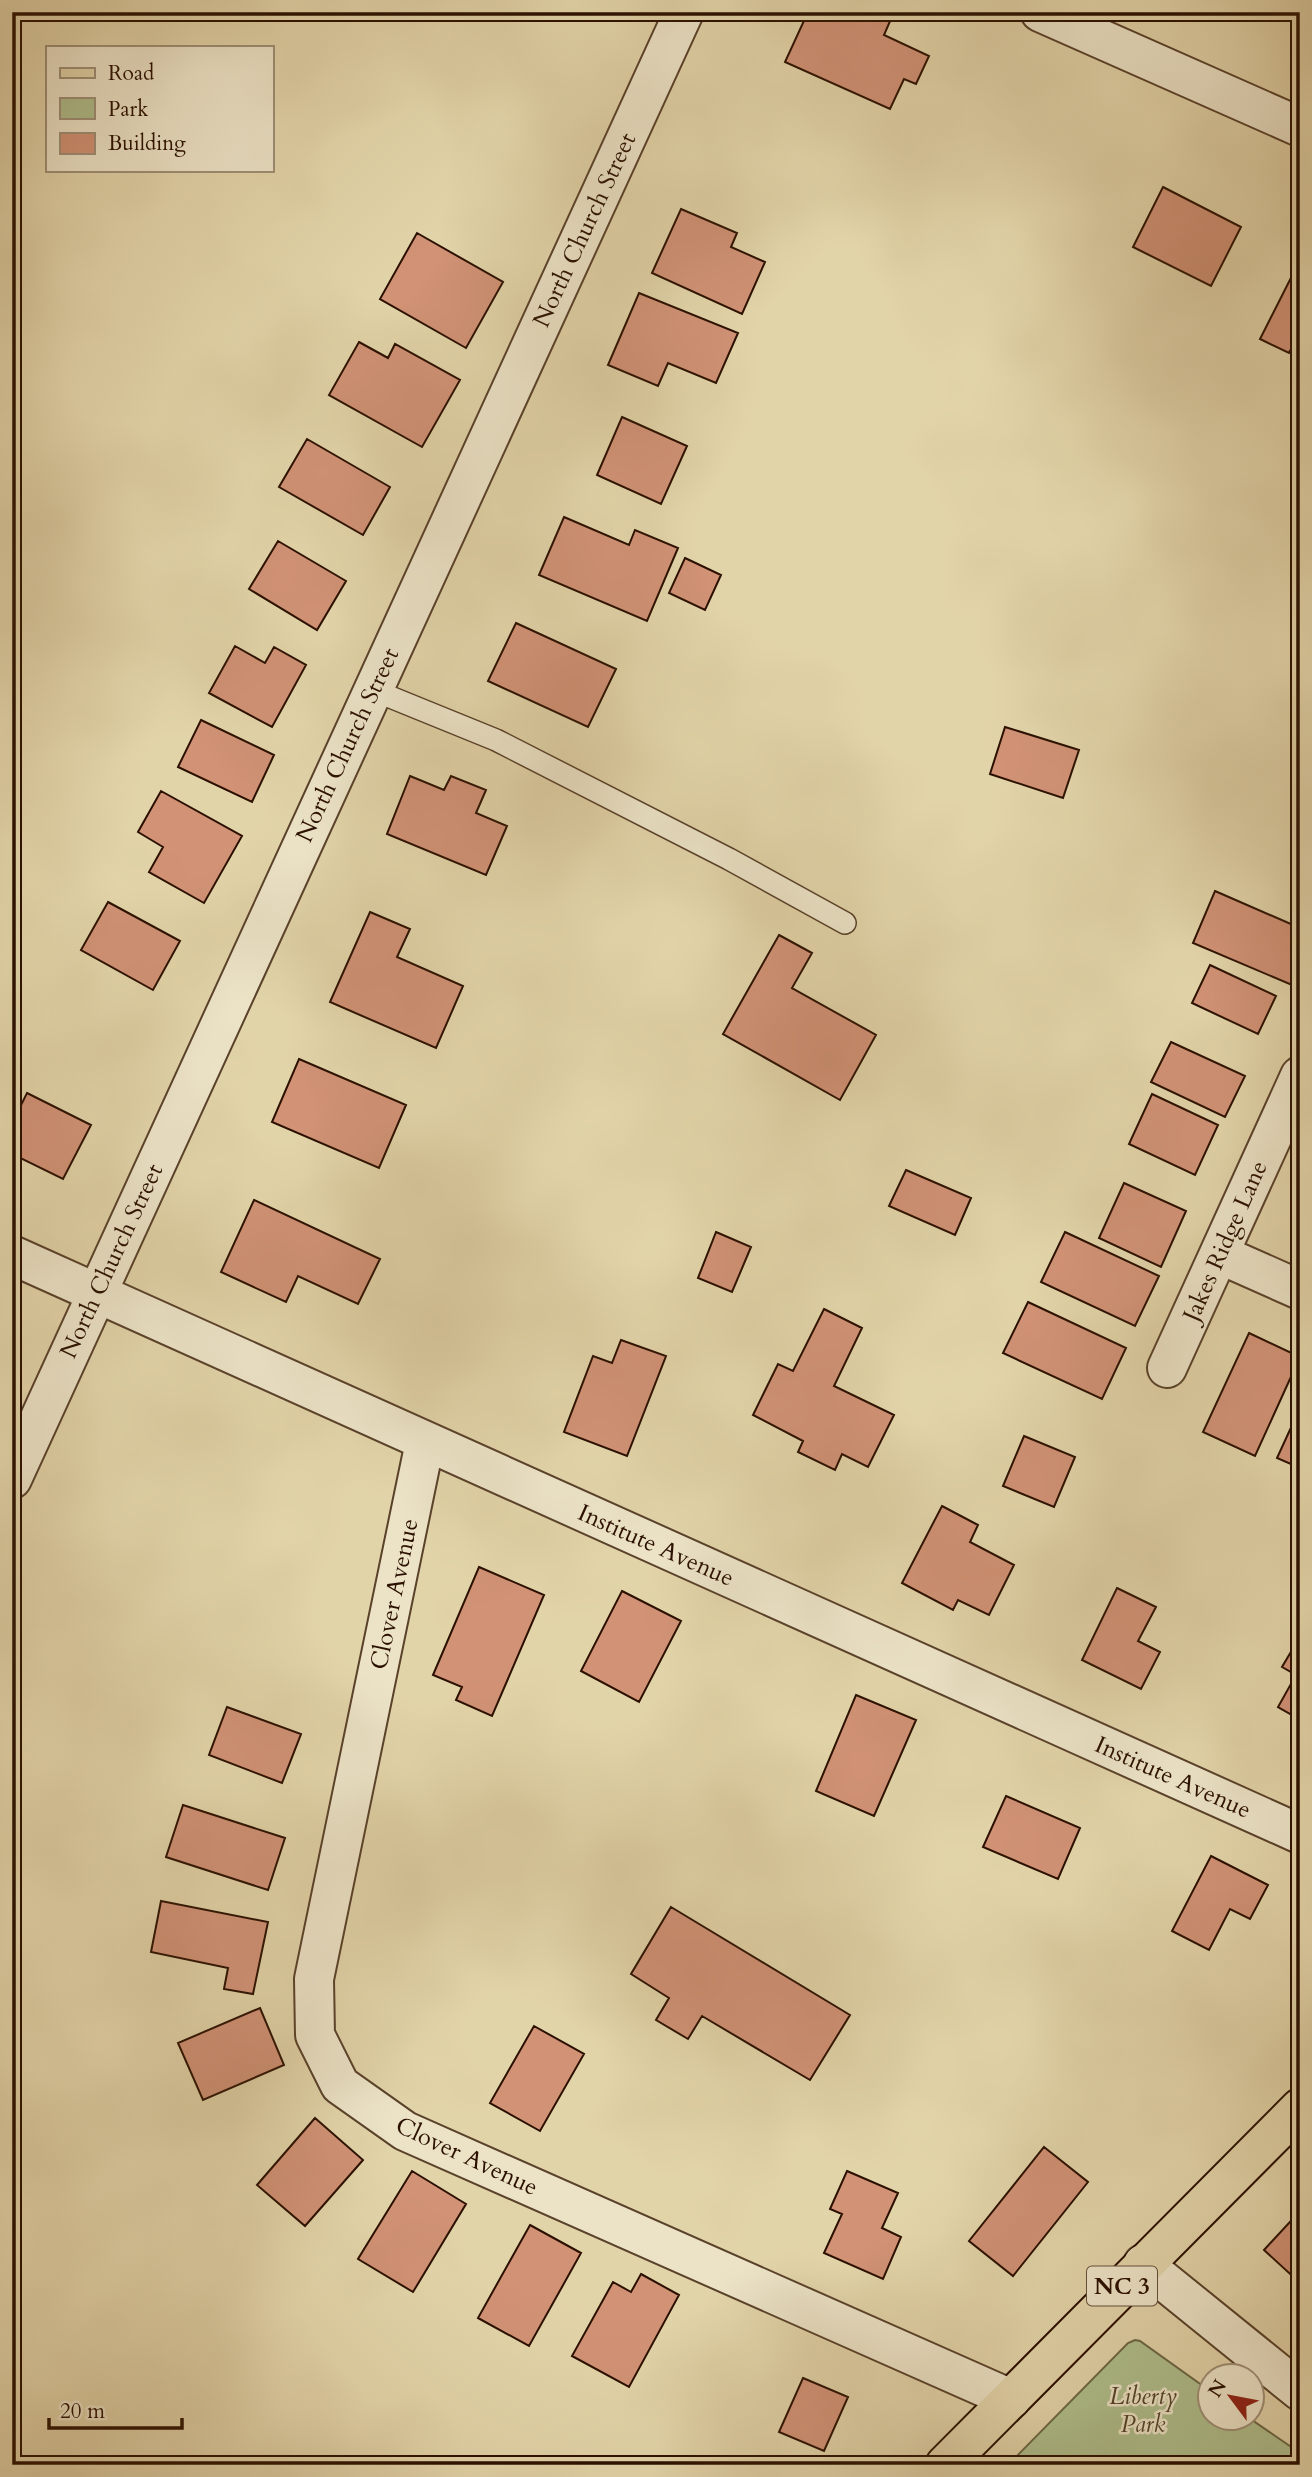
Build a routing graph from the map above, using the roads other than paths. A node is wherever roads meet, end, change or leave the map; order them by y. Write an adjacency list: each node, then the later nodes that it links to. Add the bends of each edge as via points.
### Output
1 (684, 12): 4 (street, North Church Street)
2 (1040, 12): 3 (street)
3 (1300, 127)
4 (373, 690): 5 (lane, via 495,740); 10 (street, North Church Street)
5 (845, 923)
6 (1300, 1076): 7 (street, Jakes Ridge Lane)
7 (1219, 1254): 9 (street); 11 (street, Jakes Ridge Lane)
8 (12, 1255): 10 (street, Institute Avenue)
9 (1300, 1290)
10 (96, 1293): 12 (street, Institute Avenue); 13 (street, North Church Street)
11 (1167, 1368)
12 (425, 1442): 14 (street, Institute Avenue); 18 (street, Clover Avenue, via 314,1979 315,2035 340,2085 405,2131)
13 (12, 1479)
14 (1300, 1834)
15 (1300, 2108): 16 (main road, NC 3)
16 (1143, 2264): 17 (street); 18 (main road, NC 3)
17 (1300, 2391)
18 (1011, 2399): 19 (main road, NC 3)
19 (944, 2465)

